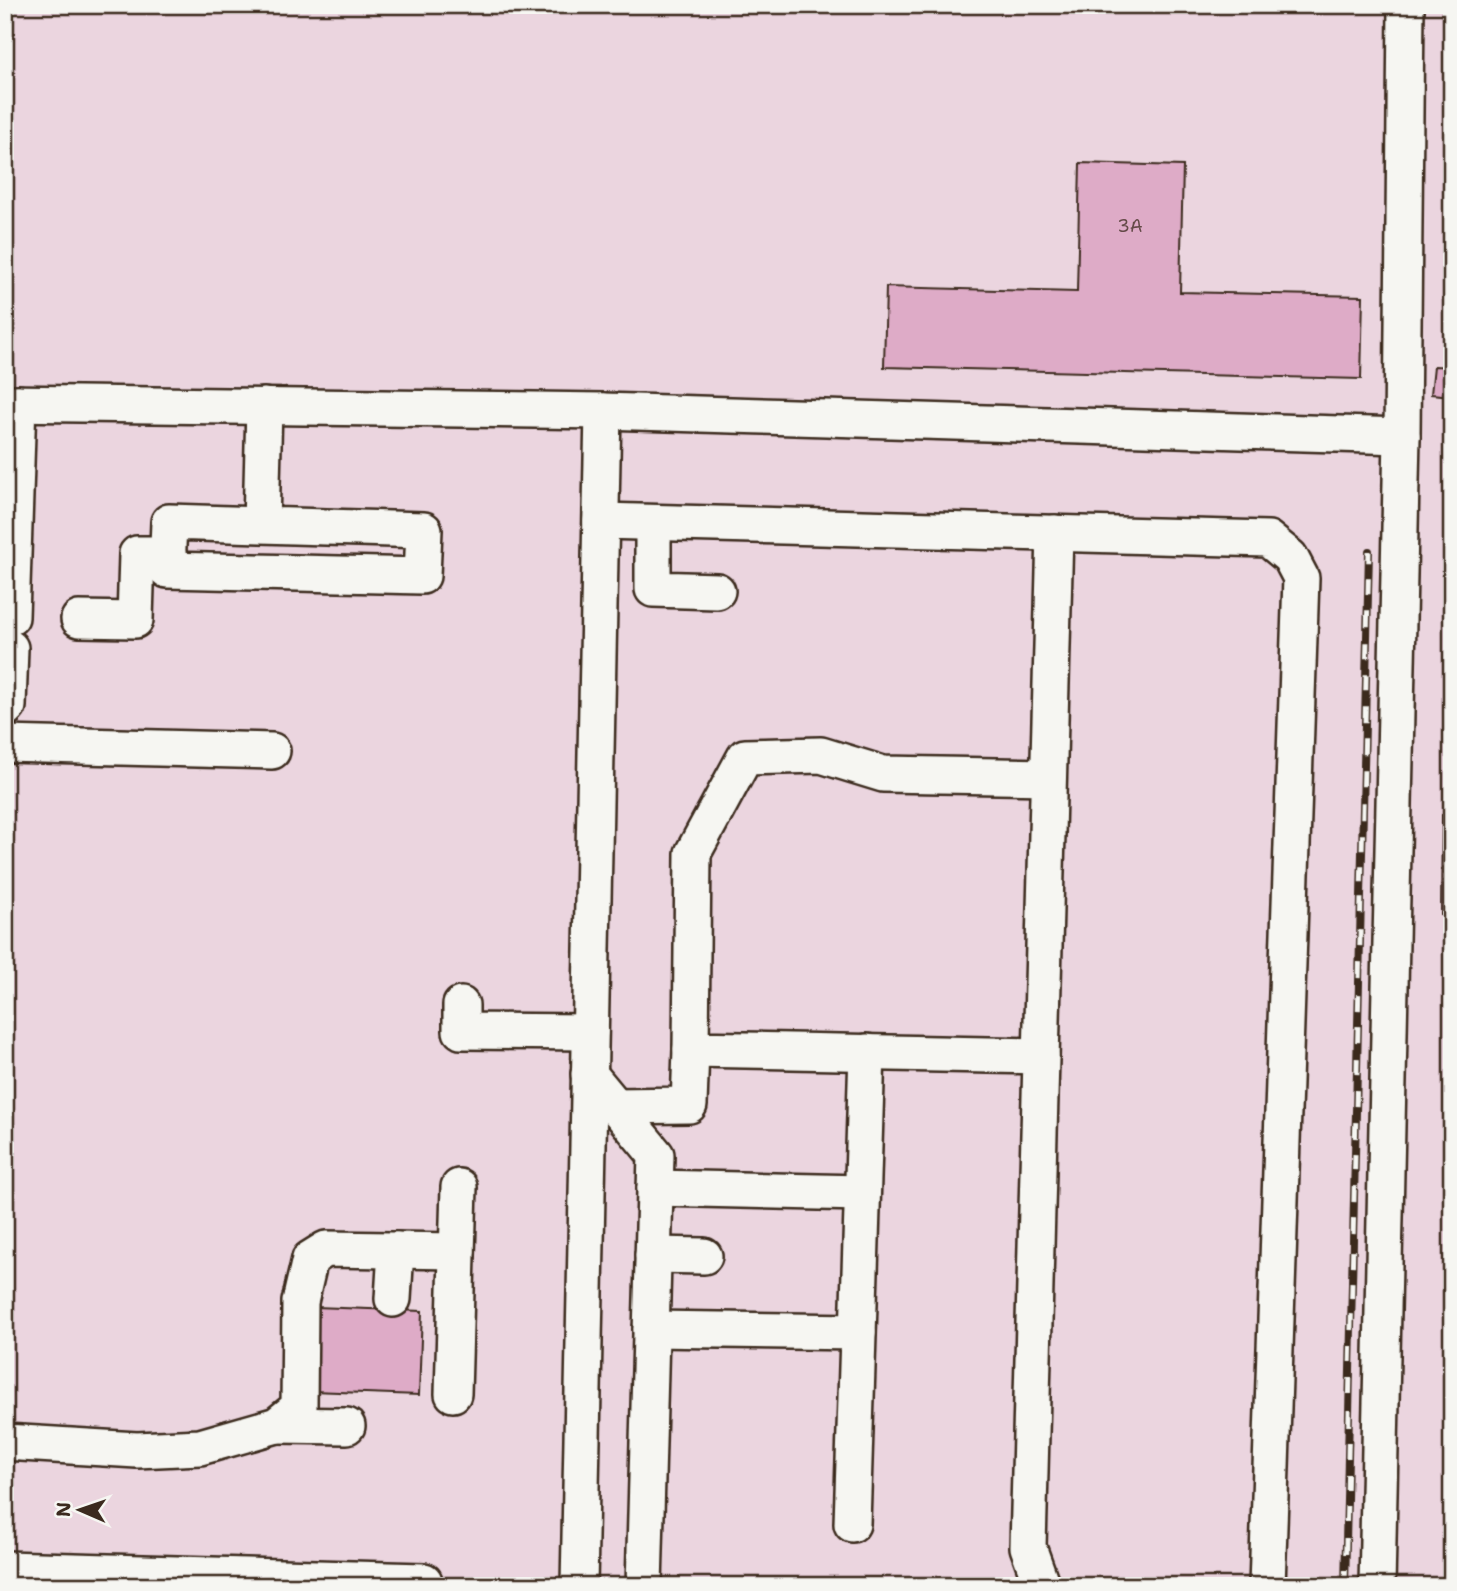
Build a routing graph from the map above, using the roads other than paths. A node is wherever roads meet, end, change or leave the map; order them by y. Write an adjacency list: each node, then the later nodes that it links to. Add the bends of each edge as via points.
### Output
1 (1406, 5): 5 (lane)
2 (12, 403): 3 (lane); 13 (lane, via 11,633)
3 (264, 407): 4 (lane); 8 (lane)
4 (603, 411): 5 (lane); 6 (lane)
5 (1402, 436): 45 (lane)
6 (601, 521): 7 (lane); 18 (lane)
7 (653, 523): 9 (lane); 11 (lane, via 653,589)
8 (261, 525): 10 (lane, via 169,522); 10 (lane, via 424,530 422,576 167,570)
9 (1055, 533): 16 (lane); 44 (lane, via 1268,539 1290,557 1301,579)
10 (168, 554): 12 (lane, via 137,554 135,620)
11 (717, 591)
12 (79, 619)
13 (5, 709)
14 (5, 744): 15 (lane)
15 (272, 751)
16 (1048, 777): 19 (lane, via 883,774 821,755 745,757 693,853); 21 (lane)
17 (461, 1005): 18 (lane, via 461,1031)
18 (590, 1032): 22 (lane)
19 (691, 1049): 20 (lane); 23 (lane, via 690,1105)
20 (867, 1052): 21 (lane); 26 (lane)
21 (1041, 1056): 43 (lane, via 1028,1547)
22 (589, 1074): 23 (lane); 41 (lane)
23 (615, 1105): 25 (lane, via 656,1155)
24 (458, 1187): 28 (lane)
25 (655, 1188): 26 (lane); 29 (lane)
26 (862, 1193): 33 (lane)
27 (396, 1250): 28 (lane); 31 (lane); 35 (lane, via 326,1249 310,1259 299,1302 299,1407)
28 (457, 1251): 34 (lane)
29 (653, 1255): 30 (lane); 32 (lane)
30 (704, 1256)
31 (393, 1299)
32 (651, 1329): 33 (lane); 42 (lane)
33 (858, 1332): 38 (lane)
34 (453, 1394)
35 (277, 1425): 36 (lane); 37 (lane, via 200,1447 137,1450)
36 (347, 1426)
37 (5, 1442)
38 (852, 1524)
39 (5, 1569): 40 (lane)
40 (424, 1581)
41 (579, 1586)
42 (644, 1586)
43 (1042, 1586)
44 (1267, 1586)
45 (1377, 1586)

